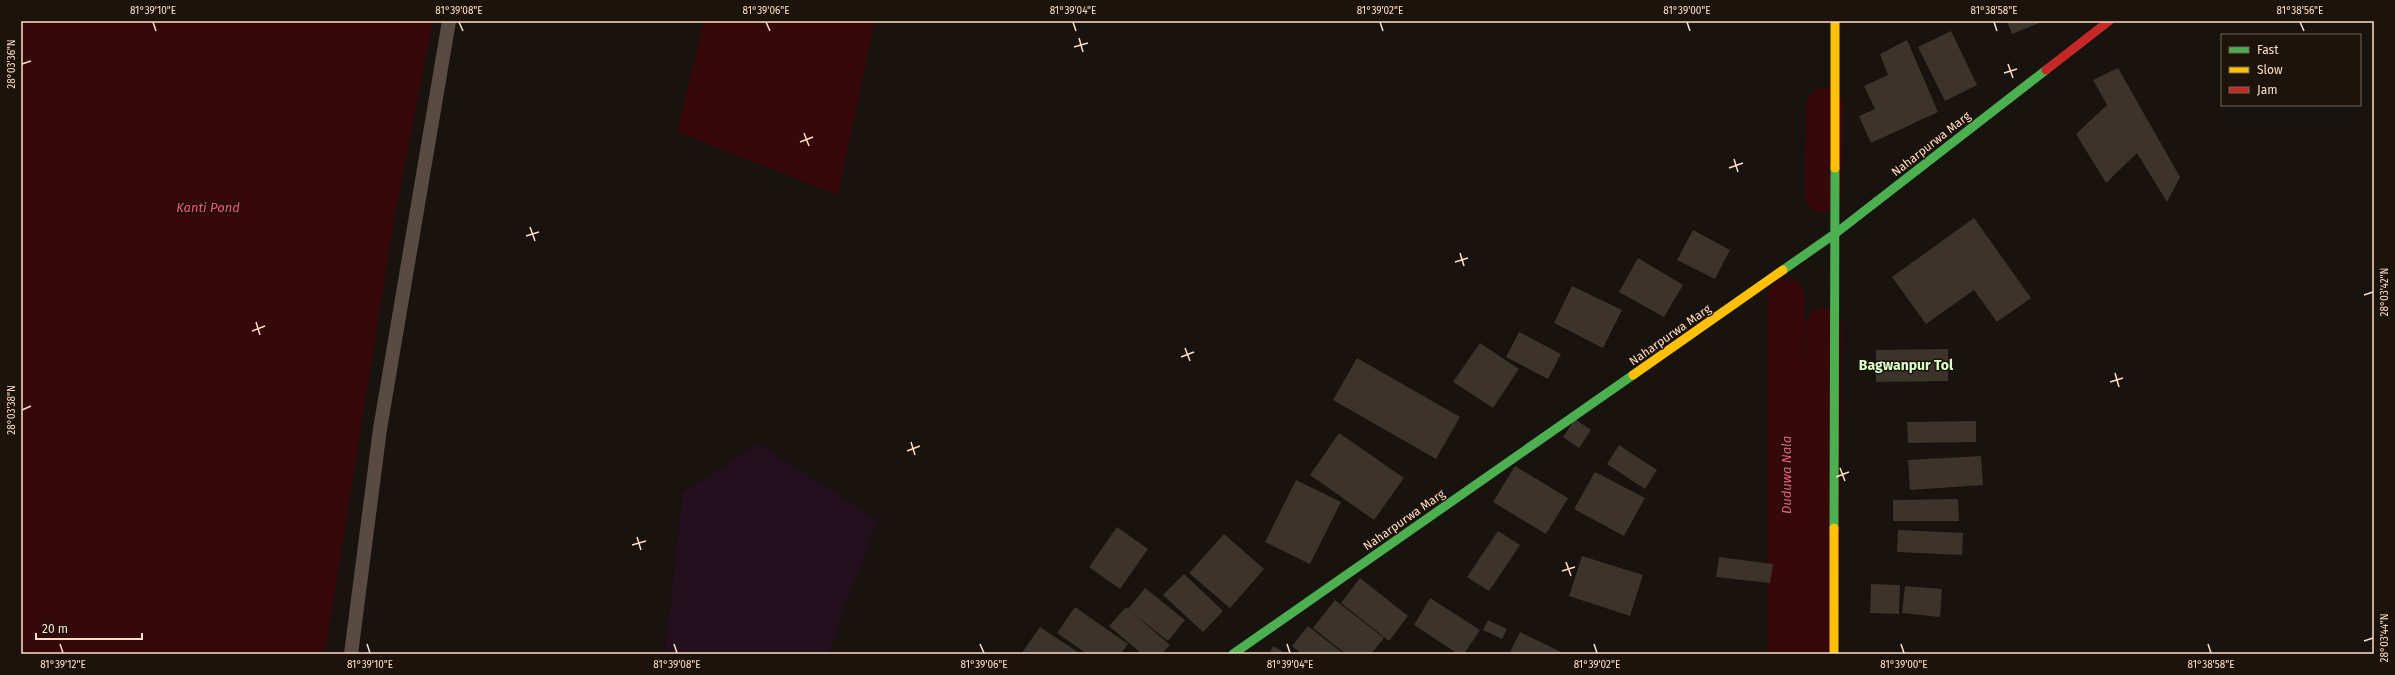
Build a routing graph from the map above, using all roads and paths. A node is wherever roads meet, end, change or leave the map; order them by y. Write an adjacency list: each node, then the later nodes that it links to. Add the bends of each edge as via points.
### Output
1 (449, 21): 5 (lane, via 380,429)
2 (1836, 21): 4 (main road)
3 (2109, 21): 4 (main road, Naharpurwa Marg)
4 (1836, 233): 6 (main road, Naharpurwa Marg); 7 (main road)
5 (351, 654)
6 (1234, 654)
7 (1834, 654)

